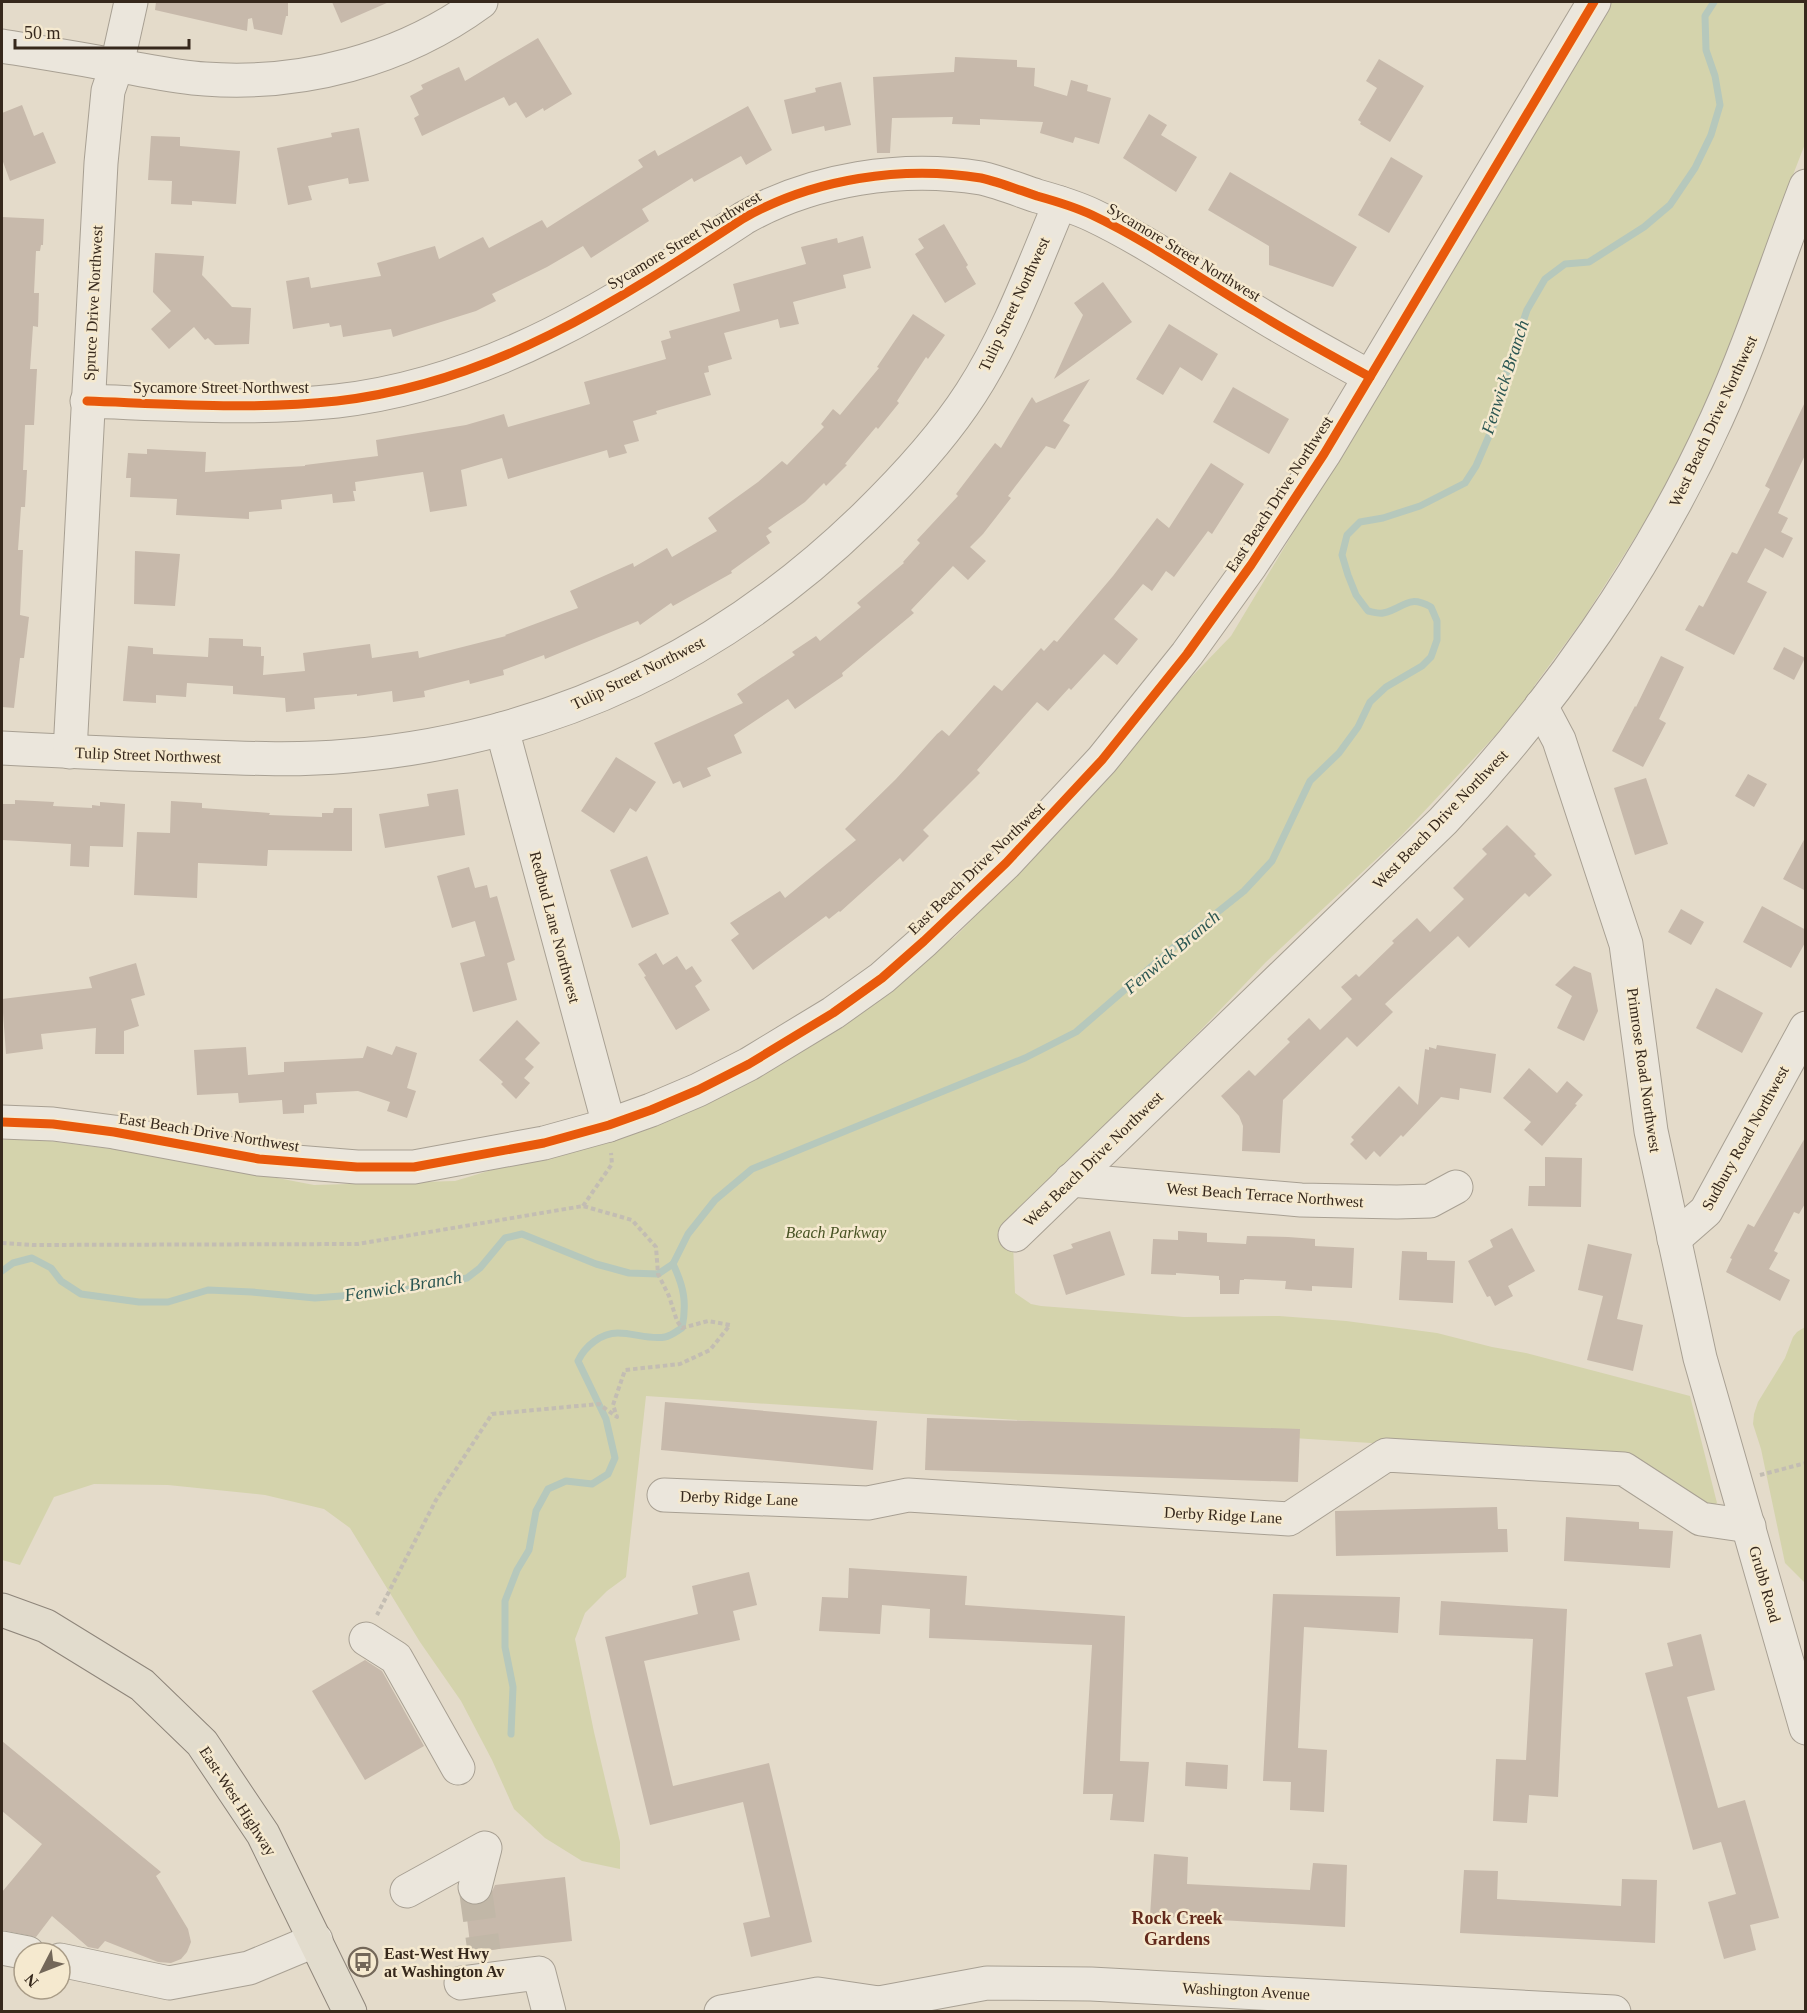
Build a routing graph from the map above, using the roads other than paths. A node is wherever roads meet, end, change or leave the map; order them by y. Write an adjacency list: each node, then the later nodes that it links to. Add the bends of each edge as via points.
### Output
1 (131, 2): 5 (street, Spruce Drive Northwest)
2 (481, 2): 5 (street, via 408,44 316,72 263,80 205,79)
3 (1594, 2): 8 (street, East Beach Drive Northwest)
4 (2, 46): 5 (street)
5 (117, 65): 9 (street, Spruce Drive Northwest, via 108,91 101,163)
6 (1806, 186): 10 (street, West Beach Drive Northwest, via 1753,335 1690,476 1638,567)
7 (1060, 203): 8 (street, Sycamore Street Northwest, via 1128,234); 9 (street, Sycamore Street Northwest, via 967,177 887,176 825,185 793,194 753,213 572,325 484,365 423,385 366,397 289,404); 11 (street, Tulip Street Northwest, via 1003,336 972,391 907,474 844,537 768,601 678,657 583,702)
8 (1370, 377): 16 (street, East Beach Drive Northwest, via 1288,510 1207,627 1102,760 1006,863 899,963 834,1013 723,1077)
9 (87, 401): 13 (street, Spruce Drive Northwest)
10 (1541, 706): 17 (street, West Beach Drive Northwest, via 1491,769 1435,829); 20 (street, Primrose Road Northwest, via 1559,740 1626,944 1651,1131)
11 (502, 729): 13 (street, Tulip Street Northwest, via 417,748 278,760); 16 (street, Redbud Lane Northwest)
12 (2, 748): 13 (street, Tulip Street Northwest)
13 (70, 752)
14 (1806, 1028): 20 (street, Sudbury Road Northwest, via 1706,1211)
15 (2, 1122): 16 (street, East Beach Drive Northwest, via 53,1124 260,1159 357,1167 414,1167 544,1143)
16 (609, 1125)
17 (1071, 1180): 18 (street, West Beach Terrace Northwest, via 1301,1200 1397,1202 1430,1201); 19 (street, West Beach Drive Northwest)
18 (1456, 1187)
19 (1015, 1235)
20 (1674, 1239): 21 (street, Primrose Road Northwest, via 1700,1358)
21 (1725, 1441): 23 (street, Grubb Road)
22 (664, 1495): 23 (street, Derby Ridge Lane, via 868,1503 908,1495 1289,1519 1386,1455 1624,1469 1701,1519)
23 (1749, 1526): 26 (street, Grubb Road)
24 (2, 1610): 30 (main road, East-West Highway, via 46,1626 142,1685 202,1743 263,1834)
25 (366, 1639): 27 (street, via 396,1658)
26 (1806, 1728)
27 (458, 1768)
28 (476, 1887): 29 (street, via 485,1848)
29 (407, 1891)
30 (315, 1940): 31 (street, via 249,1968 169,1983); 35 (main road, East-West Highway)
31 (72, 1963)
32 (478, 1971): 36 (street, via 539,1973)
33 (871, 2007): 34 (street, Washington Avenue, via 818,1994); 37 (street, Washington Avenue, via 987,1983 1068,1983)
34 (722, 2011)
35 (350, 2012)
36 (549, 2012)
37 (1614, 2012)

